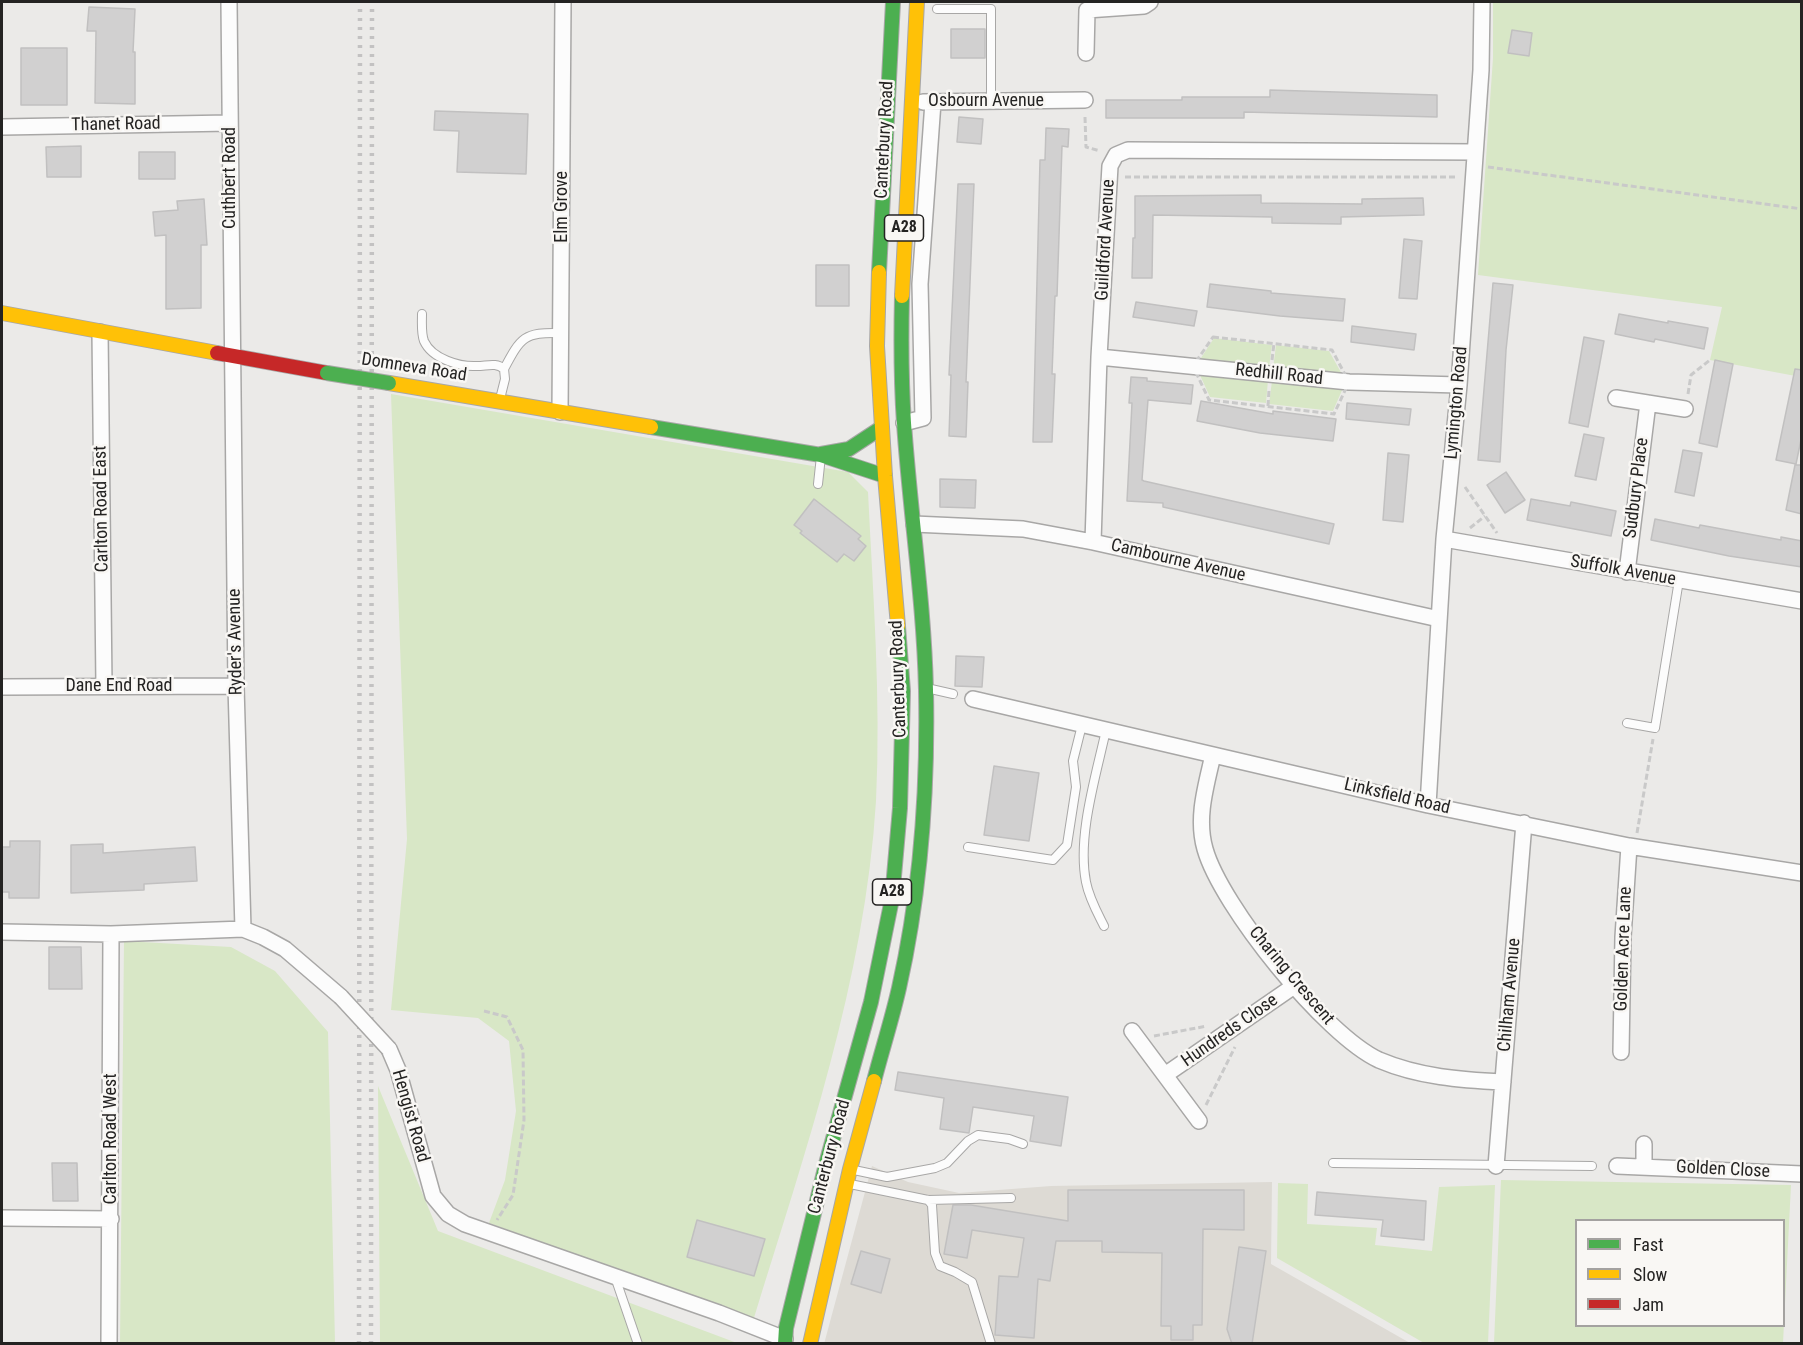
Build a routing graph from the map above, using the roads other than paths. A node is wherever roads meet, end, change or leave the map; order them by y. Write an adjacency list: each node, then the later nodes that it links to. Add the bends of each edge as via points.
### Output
1 (230, 2): 14 (street, Cuthbert Road)
2 (563, 2): 20 (street, Elm Grove)
3 (893, 2): 9 (main road, Canterbury Road / A28)
4 (917, 2): 11 (main road, Canterbury Road / A28)
5 (1150, 2): 8 (street, via 1144,6 1087,10)
6 (1482, 2): 16 (street, Lymington Road)
7 (936, 9): 13 (lane, via 991,9)
8 (1086, 53)
9 (888, 99): 11 (street, Osbourn Avenue); 31 (main road, Canterbury Road / A28, via 880,231)
10 (1085, 100): 13 (street, Osbourn Avenue)
11 (911, 101): 12 (street, Osbourn Avenue); 30 (main road, Canterbury Road / A28, via 901,343)
12 (933, 102): 13 (street, Osbourn Avenue); 30 (street, via 920,284 923,418)
13 (991, 102)
14 (230, 123): 15 (street, Thanet Road); 21 (street, Cuthbert Road)
15 (2, 127)
16 (1474, 164): 22 (street, Guildford Avenue, via 1128,150 1116,155 1110,166); 24 (street, Lymington Road)
17 (2, 313): 19 (main road, Domneva Road)
18 (422, 314): 23 (lane, via 422,335 435,354 458,364 495,364)
19 (100, 332): 21 (main road, Domneva Road); 42 (street, Carlton Road East)
20 (561, 333): 23 (lane, via 526,337); 29 (street, Elm Grove)
21 (232, 355): 26 (main road, Domneva Road, bridge); 43 (street, Ryder's Avenue)
22 (1099, 357): 24 (street, Redhill Road, via 1348,382); 37 (street, Guildford Avenue)
23 (504, 369): 26 (lane)
24 (1460, 385): 36 (street, Lymington Road)
25 (1616, 398): 27 (street)
26 (500, 401): 29 (main road, Domneva Road)
27 (1648, 403): 28 (street); 38 (street, Sudbury Place)
28 (1685, 409)
29 (560, 412): 32 (main road, Domneva Road)
30 (904, 423): 35 (main road, Canterbury Road / A28)
31 (881, 428): 32 (main road, Domneva Road, via 849,449); 33 (main road, Canterbury Road / A28)
32 (821, 454): 33 (main road, Domneva Road); 34 (lane)
33 (885, 477): 70 (main road, Canterbury Road / A28, via 903,691 900,808 891,899)
34 (818, 484)
35 (914, 524): 37 (street, Cambourne Avenue, via 1023,529); 45 (main road, Canterbury Road / A28)
36 (1444, 539): 38 (street, Suffolk Avenue); 41 (street, Lymington Road)
37 (1093, 542): 41 (street, Cambourne Avenue)
38 (1627, 572): 39 (street, Suffolk Avenue)
39 (1679, 580): 40 (street, Suffolk Avenue); 48 (lane, via 1655,728)
40 (1802, 601)
41 (1439, 619): 52 (street, Lymington Road)
42 (104, 686): 43 (street, Dane End Road); 44 (street, Dane End Road)
43 (236, 686): 58 (street, Ryder's Avenue)
44 (2, 687)
45 (926, 689): 46 (lane); 70 (main road, Canterbury Road / A28, via 925,809 915,902 899,989)
46 (953, 694)
47 (973, 699): 49 (street, Linksfield Road, via 994,711)
48 (1627, 723)
49 (1082, 725): 50 (street, Linksfield Road); 55 (lane, via 1073,761 1077,786 1067,845 1053,860)
50 (1106, 730): 51 (street, Linksfield Road); 57 (lane, via 1087,825 1084,865 1086,884)
51 (1213, 755): 52 (street, Linksfield Road); 61 (street, Charing Crescent, via 1202,801 1205,849 1229,898)
52 (1428, 805): 53 (street, Linksfield Road)
53 (1524, 823): 54 (street, Linksfield Road); 65 (street, Chilham Avenue)
54 (1632, 846): 56 (street, Linksfield Road); 63 (street, Golden Acre Lane, via 1623,937)
55 (968, 847)
56 (1802, 873)
57 (1104, 926)
58 (243, 929): 60 (street, Hengist Road); 81 (street, Hengist Road, bridge, via 285,949 341,997 389,1049 433,1196 448,1214 465,1224)
59 (2, 932): 60 (street, Hengist Road)
60 (111, 934): 80 (street, Carlton Road West)
61 (1294, 986): 64 (street, Hundreds Close); 65 (street, Charing Crescent, via 1336,1030 1377,1059 1412,1072)
62 (1132, 1031): 64 (street, Hundreds Close)
63 (1621, 1052)
64 (1165, 1076): 66 (street, Hundreds Close)
65 (1503, 1082): 71 (street, Chilham Avenue)
66 (1199, 1121)
67 (1023, 1144): 70 (lane, via 978,1136 947,1163 887,1177)
68 (1644, 1144): 74 (street)
69 (1333, 1163): 71 (lane)
70 (838, 1166): 76 (main road, Canterbury Road / A28); 76 (main road, Canterbury Road / A28)
71 (1496, 1166): 72 (lane)
72 (1592, 1166)
73 (1617, 1166): 74 (street, Golden Close)
74 (1644, 1167): 75 (street, Golden Close)
75 (1802, 1174)
76 (835, 1181): 78 (lane); 82 (main road, Canterbury Road / A28, via 786,1328); 85 (main road, Canterbury Road / A28)
77 (1011, 1198): 78 (lane)
78 (928, 1200): 86 (lane, via 932,1205 935,1253 940,1266 972,1282)
79 (2, 1218): 80 (street)
80 (111, 1219): 83 (street, Carlton Road West)
81 (615, 1276): 82 (street, Hengist Road, via 719,1313); 84 (lane)
82 (785, 1342)
83 (109, 1344)
84 (638, 1344)
85 (810, 1344)
86 (991, 1344)

